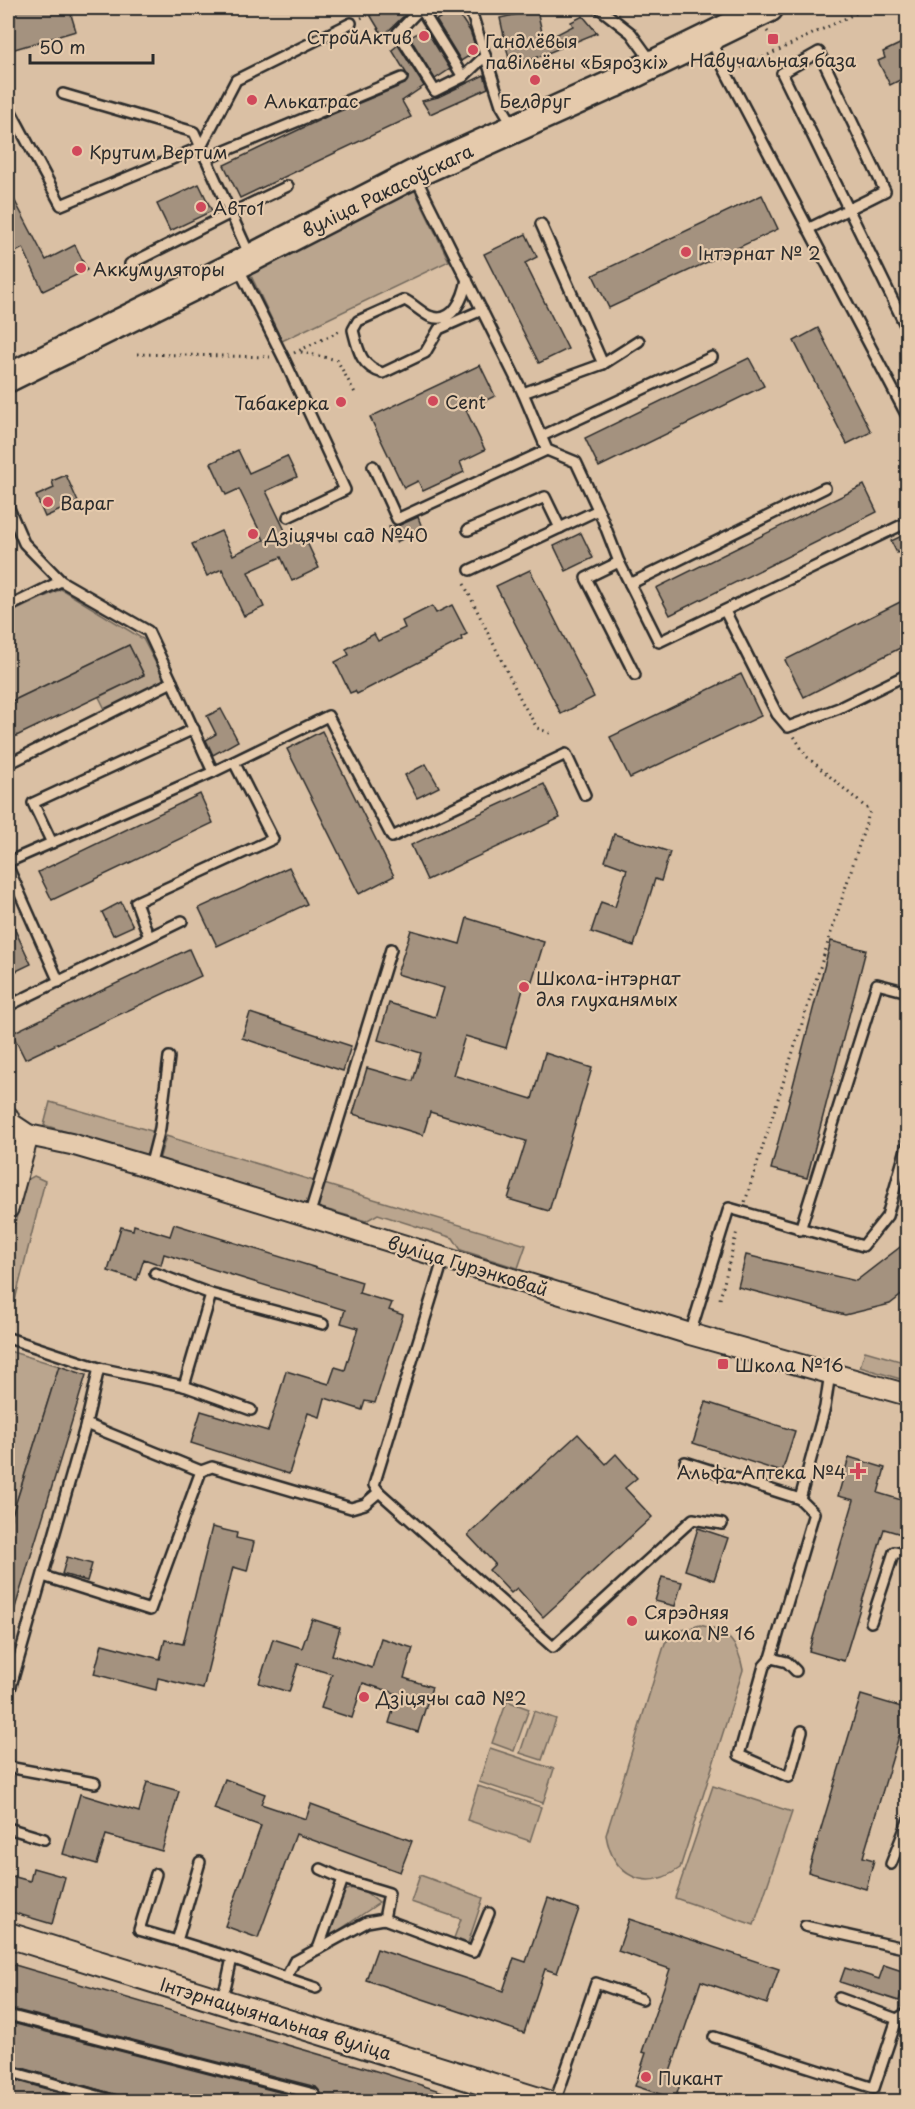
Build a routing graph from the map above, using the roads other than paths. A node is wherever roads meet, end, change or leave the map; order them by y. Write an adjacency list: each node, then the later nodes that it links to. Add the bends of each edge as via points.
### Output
1 (450, 8): 5 (lane)
2 (470, 8): 8 (lane)
3 (599, 8): 9 (lane, via 631,33)
4 (769, 8): 7 (main road, вуліца Ракасоўскага)
5 (423, 12): 10 (lane); 10 (lane, via 420,9 398,32 435,92)
6 (351, 23): 15 (lane, via 236,80)
7 (712, 37): 9 (main road, вуліца Ракасоўскага); 22 (lane, via 719,59)
8 (485, 56): 10 (lane); 14 (lane, via 501,105)
9 (654, 64): 14 (main road, вуліца Ракасоўскага)
10 (463, 77)
11 (402, 78): 16 (lane)
12 (63, 94): 15 (lane, via 194,132)
13 (8, 106): 15 (lane, via 61,205)
14 (515, 129): 17 (main road, вуліца Ракасоўскага)
15 (201, 147): 16 (lane)
16 (206, 159): 20 (lane)
17 (414, 174): 23 (main road, вуліца Ракасоўскага); 25 (lane)
18 (288, 186): 20 (lane)
19 (848, 209): 19 (lane, via 783,73 819,52 885,191); 22 (lane); 27 (lane)
20 (231, 213): 23 (lane); 24 (lane)
21 (541, 224): 30 (lane)
22 (808, 229): 33 (lane)
23 (244, 261): 31 (main road, вуліца Ракасоўскага); 40 (lane, via 282,357 345,490)
24 (130, 264)
25 (467, 279): 26 (lane); 26 (lane, via 464,296 449,314 437,318 427,315 405,300 358,321 353,330 363,359 371,369 383,373 426,353 439,329)
26 (482, 310): 32 (lane)
27 (908, 331)
28 (639, 341): 30 (lane)
29 (712, 357): 34 (lane)
30 (603, 364): 32 (lane)
31 (8, 378)
32 (523, 393): 34 (lane)
33 (908, 418)
34 (542, 436): 35 (lane)
35 (548, 450): 36 (lane, via 397,519); 39 (lane, via 576,462)
36 (373, 466)
37 (825, 488): 47 (lane)
38 (8, 506): 46 (lane, via 24,543)
39 (598, 510): 42 (lane); 44 (lane)
40 (288, 517)
41 (908, 522): 49 (lane)
42 (560, 528): 43 (lane, via 545,497); 45 (lane)
43 (468, 530)
44 (619, 562): 47 (lane); 51 (lane, via 586,578)
45 (471, 570)
46 (61, 581): 48 (lane); 52 (lane, via 148,631)
47 (630, 584): 49 (lane, via 659,642)
48 (8, 607)
49 (725, 610): 50 (lane, via 777,714 788,727 839,708)
50 (908, 674)
51 (635, 675)
52 (172, 682): 53 (lane); 55 (lane)
53 (194, 729): 56 (lane); 58 (lane, via 33,803)
54 (234, 762): 56 (lane); 57 (lane, via 328,716 392,837 566,754); 62 (lane, via 273,839 136,902)
55 (8, 764)
56 (213, 772): 58 (lane)
57 (585, 795)
58 (52, 843): 59 (lane)
59 (8, 862)
60 (8, 867): 64 (lane)
61 (182, 921): 62 (lane)
62 (149, 937): 64 (lane)
63 (391, 949): 73 (lane)
64 (59, 982): 66 (lane)
65 (908, 992): 74 (lane, via 877,984)
66 (8, 1006)
67 (169, 1057): 71 (lane, via 160,1128)
68 (8, 1117): 69 (street, via 10,1123)
69 (28, 1135): 71 (street, вуліца Гурэнковай); 72 (street)
70 (908, 1142): 74 (lane, via 887,1216 862,1246)
71 (150, 1167): 73 (street, вуліца Гурэнковай)
72 (8, 1208)
73 (309, 1215): 75 (street, вуліца Гурэнковай)
74 (800, 1230): 79 (lane, via 729,1209)
75 (444, 1257): 79 (street, вуліца Гурэнковай); 89 (lane, via 374,1485)
76 (155, 1273): 77 (lane)
77 (211, 1294): 78 (lane); 83 (lane)
78 (323, 1324)
79 (690, 1334): 82 (street, вуліца Гурэнковай)
80 (8, 1338): 81 (lane)
81 (99, 1368): 83 (lane); 86 (lane)
82 (830, 1373): 84 (street, вуліца Гурэнковай); 90 (lane, via 825,1407)
83 (184, 1386): 85 (lane)
84 (908, 1395)
85 (251, 1410)
86 (86, 1424): 88 (lane); 93 (lane)
87 (685, 1462): 90 (lane)
88 (201, 1471): 89 (lane, via 212,1467 351,1508 365,1504); 93 (lane, via 150,1610)
89 (379, 1492): 91 (lane, via 553,1647 693,1519)
90 (800, 1499): 95 (lane, via 814,1514)
91 (722, 1524)
92 (908, 1556): 94 (lane, via 894,1552)
93 (44, 1576): 97 (lane)
94 (871, 1622)
95 (771, 1658): 96 (lane, via 787,1662); 98 (lane, via 764,1666 739,1755 789,1777)
96 (796, 1671)
97 (8, 1696)
98 (802, 1731)
99 (8, 1767): 100 (lane)
100 (95, 1783)
101 (908, 1821): 105 (lane)
102 (8, 1828): 103 (lane)
103 (44, 1839)
104 (200, 1862): 113 (lane)
105 (891, 1864)
106 (321, 1869): 108 (lane)
107 (156, 1875): 113 (lane, via 139,1930)
108 (343, 1879): 110 (lane, via 389,1893); 114 (lane)
109 (489, 1913): 110 (lane, via 473,1952)
110 (384, 1919): 114 (lane, via 367,1922)
111 (805, 1926): 115 (lane)
112 (8, 1935): 121 (street, Інтэрнацыянальная вуліца)
113 (177, 1941): 116 (lane)
114 (318, 1949): 117 (lane, via 294,1962)
115 (908, 1949)
116 (232, 1958): 117 (lane); 121 (lane)
117 (286, 1978): 118 (lane)
118 (316, 1988)
119 (839, 1998): 124 (lane)
120 (642, 1999): 130 (lane, via 596,1983)
121 (220, 2000): 129 (street, Інтэрнацыянальная вуліца)
122 (908, 2012): 124 (lane)
123 (8, 2015): 128 (lane, via 314,2094)
124 (897, 2019): 125 (lane, via 874,2088)
125 (714, 2037)
126 (8, 2071): 127 (lane)
127 (119, 2102)
128 (312, 2102)
129 (544, 2102)
130 (555, 2102)

